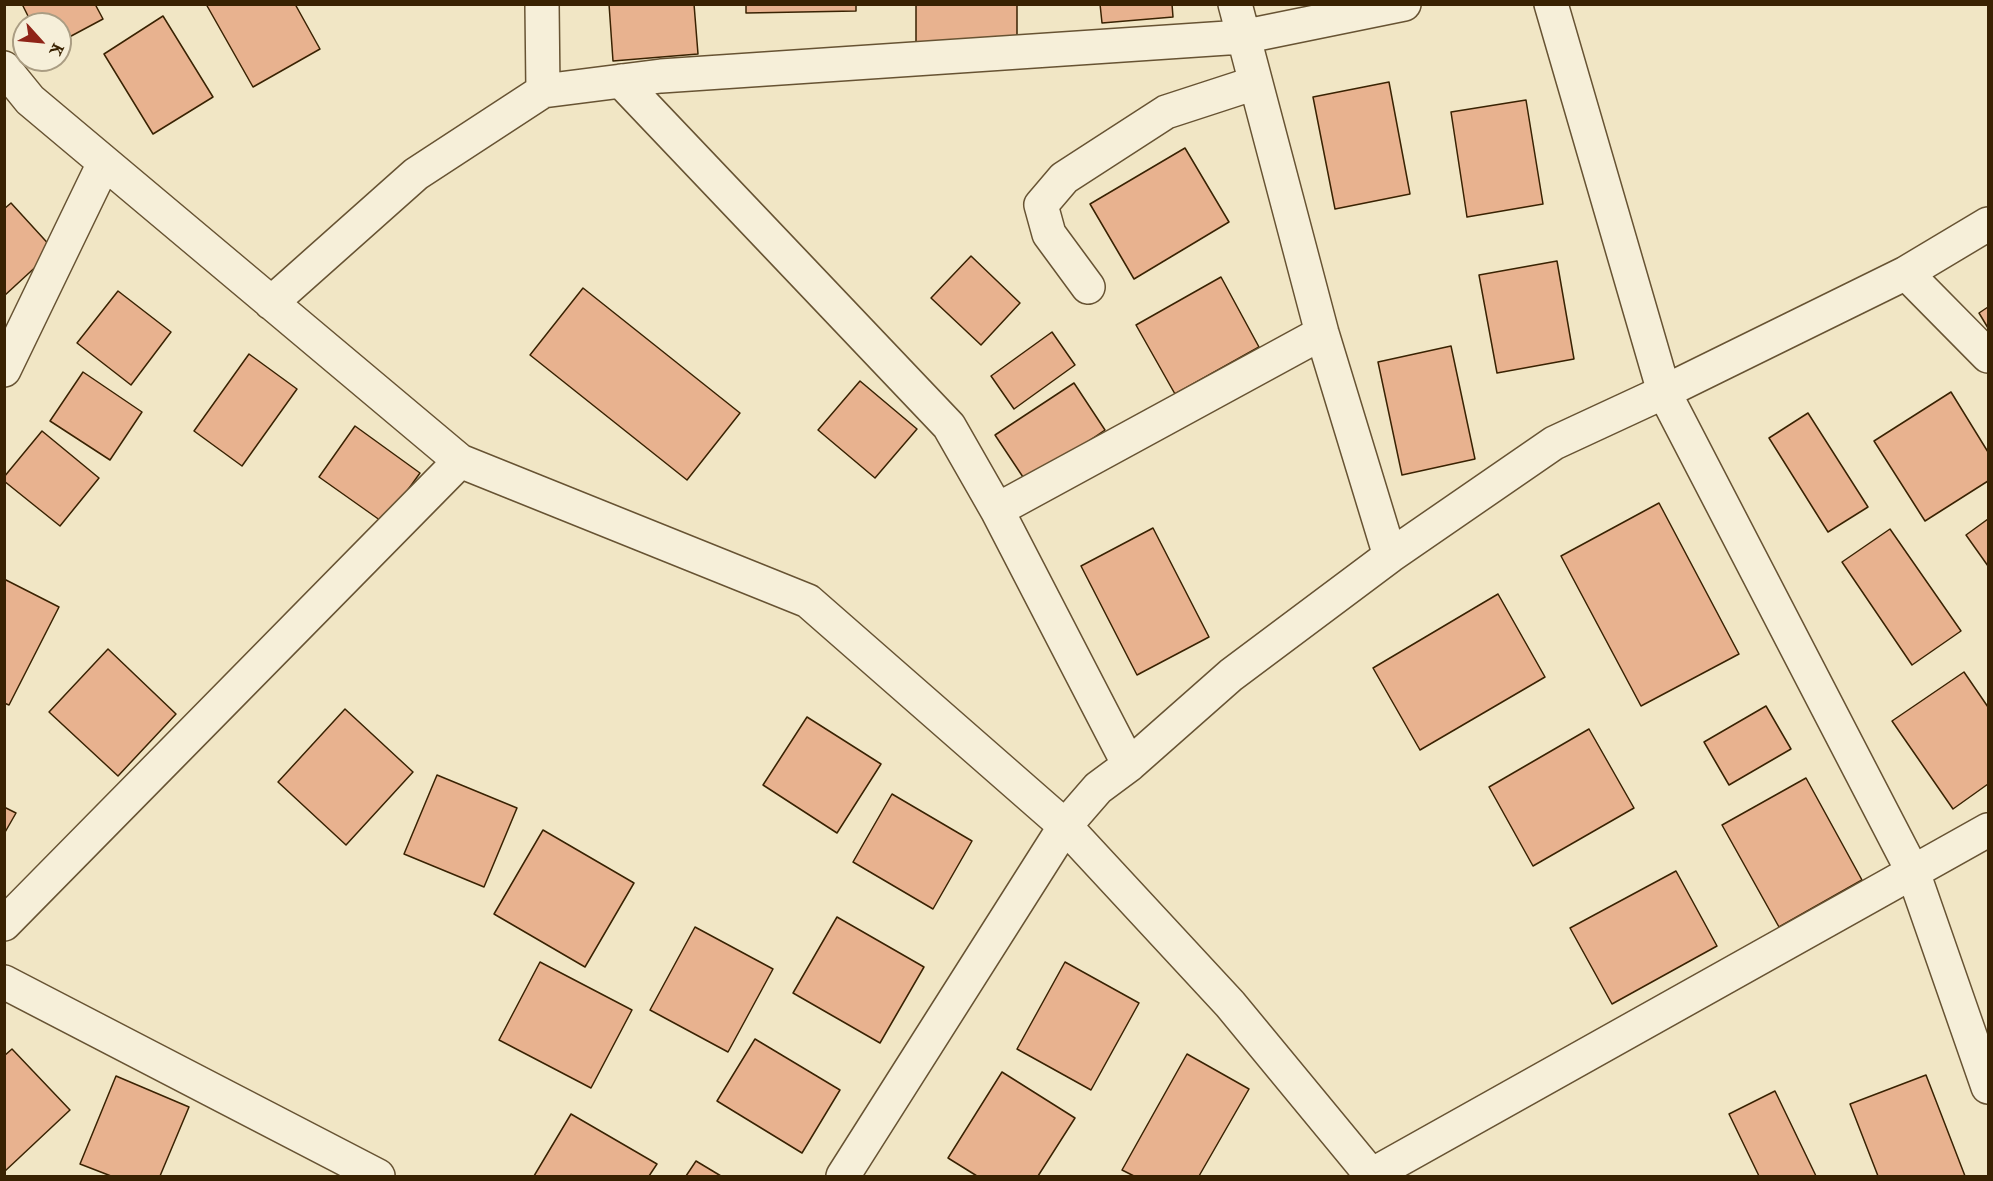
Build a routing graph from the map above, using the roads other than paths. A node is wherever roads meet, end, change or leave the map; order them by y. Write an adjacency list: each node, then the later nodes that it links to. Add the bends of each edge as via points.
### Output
1 (542, 4): 9 (street)
2 (1235, 4): 5 (street)
3 (1404, 4): 5 (street)
4 (1551, 4): 18 (street)
5 (1242, 37): 7 (street); 8 (street)
6 (4, 68): 10 (street, via 30,100)
7 (621, 81): 9 (street); 20 (street, via 949,426)
8 (1255, 83): 13 (street, via 1166,112 1064,178 1041,205 1049,234); 15 (street)
9 (543, 91): 14 (street, via 417,174)
10 (104, 163): 14 (street); 17 (street)
11 (1989, 224): 12 (street)
12 (1906, 273): 16 (street); 18 (street)
13 (1088, 287)
14 (271, 303): 19 (street)
15 (1322, 333): 20 (street); 21 (street)
16 (1989, 356)
17 (4, 370)
18 (1664, 392): 21 (street, via 1554,443); 25 (street)
19 (460, 462): 23 (street, via 808,602); 26 (street)
20 (997, 510): 22 (street)
21 (1390, 556): 22 (street, via 1231,675)
22 (1130, 765): 23 (street, via 1098,788)
23 (1065, 826): 30 (street); 31 (street, via 1230,1004)
24 (1989, 830): 25 (street)
25 (1913, 872): 28 (street); 31 (street)
26 (4, 924)
27 (4, 981): 29 (street)
28 (1989, 1087)
29 (378, 1176)
30 (843, 1176)
31 (1371, 1176)

